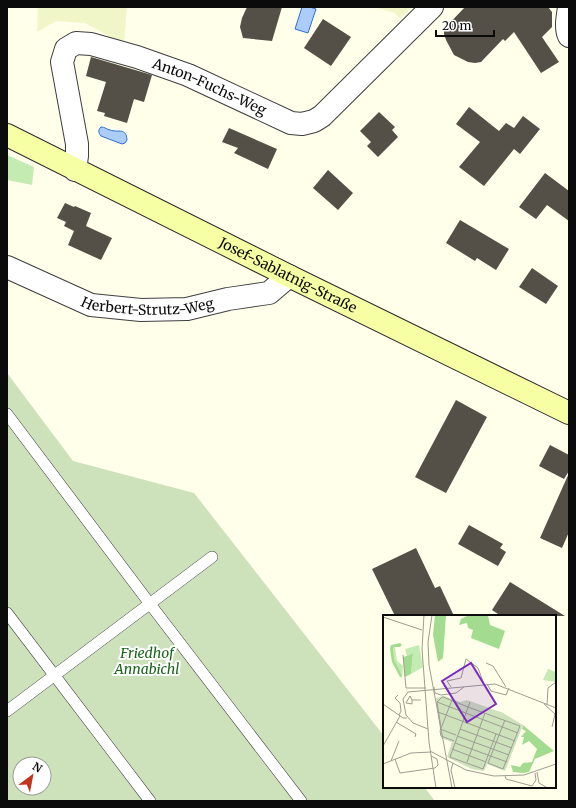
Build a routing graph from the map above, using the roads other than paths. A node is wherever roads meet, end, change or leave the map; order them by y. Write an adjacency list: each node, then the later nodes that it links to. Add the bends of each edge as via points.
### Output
1 (432, 7): 5 (street, Anton-Fuchs-Weg, via 322,116 302,124 291,122 188,75 137,57 91,44 76,43 66,49 62,62 77,144)
2 (569, 7): 3 (street)
3 (569, 36)
4 (7, 135): 5 (main road, Josef-Sablatnig-Straße)
5 (75, 170): 7 (main road, Josef-Sablatnig-Straße)
6 (7, 267): 7 (street, Herbert-Strutz-Weg, via 91,305 142,310 187,309 269,293)
7 (289, 276): 8 (main road, Josef-Sablatnig-Straße)
8 (569, 413)
9 (7, 414): 11 (lane)
10 (212, 557): 11 (lane)
11 (150, 604): 13 (lane); 16 (lane)
12 (7, 613): 13 (lane)
13 (54, 675): 14 (lane); 15 (lane)
14 (7, 711)
15 (150, 801)
16 (301, 801)

